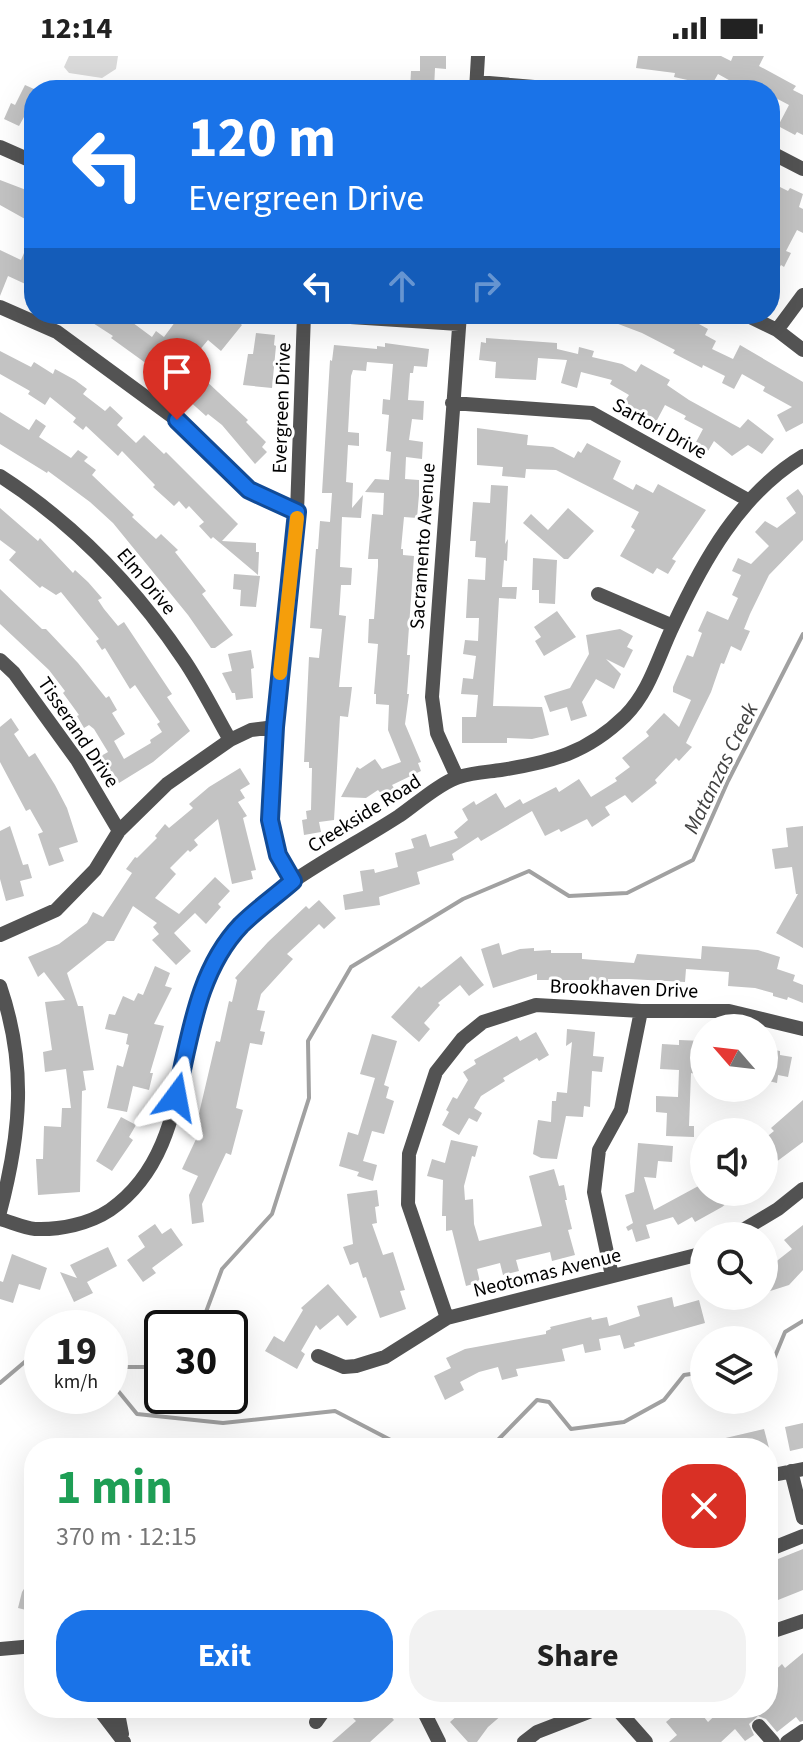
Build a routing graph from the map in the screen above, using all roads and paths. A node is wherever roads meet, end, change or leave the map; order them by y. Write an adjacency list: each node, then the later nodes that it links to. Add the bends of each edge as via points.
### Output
1 (478, 56): 2 (street)
2 (476, 80)
3 (0, 147): 5 (street)
4 (780, 157): 6 (street)
5 (24, 158)
6 (803, 169)
7 (803, 295): 14 (street)
8 (0, 307): 9 (street)
9 (24, 318)
10 (39, 324): 20 (street, via 177,420 249,490)
11 (304, 324): 20 (street, Evergreen Drive)
12 (460, 324): 16 (street, Sacramento Avenue)
13 (765, 324): 14 (street)
14 (777, 330): 15 (street)
15 (803, 350)
16 (452, 403): 19 (street, Sartori Drive, via 592,413); 26 (street, Sacramento Avenue, via 432,697 437,733)
17 (803, 456): 19 (street, Creekside Road)
18 (0, 476): 25 (street, Elm Drive, via 64,522 135,594 186,662)
19 (748, 500): 22 (street, Creekside Road, via 706,560)
20 (297, 512): 24 (street, Evergreen Drive)
21 (598, 594): 22 (street)
22 (673, 626): 26 (street, Creekside Road, via 646,689 592,744 543,764)
23 (0, 660): 27 (street, Tisserand Drive, via 77,760)
24 (275, 727): 25 (street); 28 (street, Evergreen Drive, via 270,820 278,855)
25 (230, 740): 27 (street, via 167,784)
26 (457, 777): 28 (street, Creekside Road)
27 (119, 831): 29 (street, via 95,870 56,910)
28 (293, 881): 35 (street, Creekside Road, via 240,926 216,960 200,993 162,1147 147,1175 97,1218 34,1229)
29 (0, 935)
30 (0, 986): 34 (street, via 14,1037 19,1106 13,1163)
31 (641, 1011): 32 (street, Brookhaven Drive, via 729,1011); 38 (street, via 621,1110 599,1150 594,1192); 39 (street, Brookhaven Drive, via 536,1005 483,1022 436,1072 409,1154 408,1204)
32 (803, 1029)
33 (803, 1189): 36 (street)
34 (0, 1212)
35 (0, 1219)
36 (756, 1222)
37 (690, 1256): 38 (street, Neotomas Avenue)
38 (612, 1276): 39 (street, Neotomas Avenue)
39 (447, 1318): 40 (street, Neotomas Avenue, via 385,1357 356,1366 344,1367)
40 (318, 1356)
41 (797, 1470): 42 (street)
42 (803, 1518)
43 (803, 1536): 44 (street)
44 (778, 1546)
45 (803, 1621): 46 (street)
46 (778, 1627)
47 (24, 1647): 48 (street)
48 (0, 1649)
49 (106, 1718): 58 (street)
50 (119, 1718): 58 (street)
51 (319, 1718): 55 (street)
52 (427, 1718): 59 (street)
53 (573, 1718): 60 (street)
54 (625, 1718): 61 (street)
55 (316, 1722)
56 (759, 1726): 62 (street)
57 (803, 1731): 63 (street)
58 (124, 1742)
59 (439, 1742)
60 (524, 1742)
61 (646, 1742)
62 (773, 1742)
63 (787, 1742)

